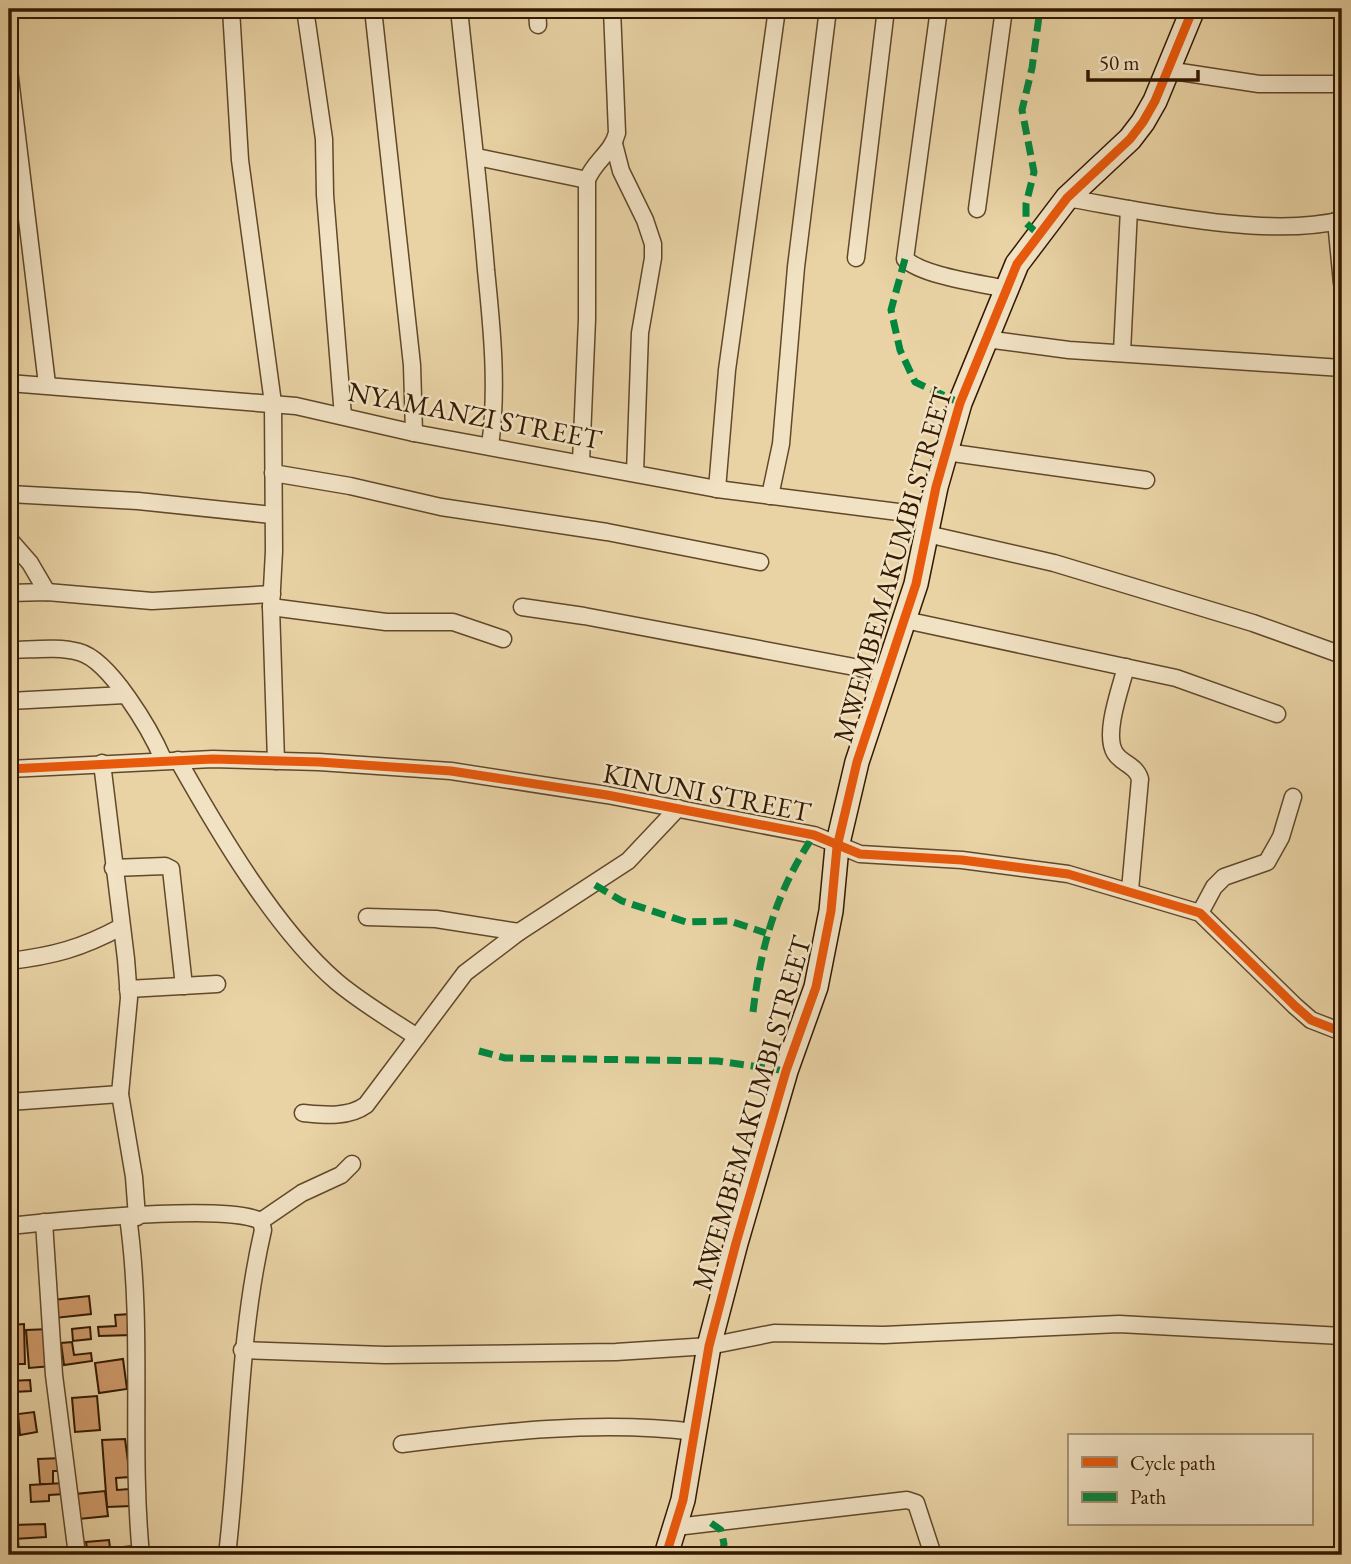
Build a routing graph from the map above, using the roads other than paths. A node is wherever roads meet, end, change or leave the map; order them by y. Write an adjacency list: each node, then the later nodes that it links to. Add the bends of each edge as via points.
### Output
1 (231, 9): 30 (street, via 238,147)
2 (305, 9): 31 (street, via 324,139)
3 (373, 9): 32 (street, via 412,365)
4 (459, 9): 16 (street)
5 (612, 9): 15 (street, via 618,112)
6 (776, 9): 39 (street, via 733,324)
7 (828, 9): 41 (street, via 796,267 782,433)
8 (886, 9): 22 (street)
9 (939, 9): 24 (street, via 905,259 929,271)
10 (1004, 9): 19 (street)
11 (1192, 9): 12 (street, MWEMBEMAKUMBI STREET)
12 (1167, 69): 14 (street, via 1259,84); 18 (street, MWEMBEMAKUMBI STREET, via 1155,101 1130,139)
13 (9, 70): 29 (street)
14 (1342, 84)
15 (614, 144): 17 (street); 37 (street, via 653,244 640,333)
16 (477, 157): 17 (street); 33 (street, via 492,338)
17 (587, 180): 35 (street)
18 (1066, 198): 20 (street); 24 (street, MWEMBEMAKUMBI STREET, via 1037,233)
19 (977, 209)
20 (1129, 209): 21 (street, via 1243,225); 26 (street)
21 (1339, 221): 23 (street)
22 (856, 258)
23 (1342, 283)
24 (1006, 289): 25 (street, MWEMBEMAKUMBI STREET)
25 (986, 339): 26 (street); 34 (street, MWEMBEMAKUMBI STREET)
26 (1122, 352): 27 (street)
27 (1342, 368)
28 (9, 383): 29 (street, NYAMANZI STREET)
29 (47, 384): 30 (street, NYAMANZI STREET)
30 (273, 403): 31 (street, NYAMANZI STREET); 36 (street)
31 (343, 416): 32 (street, NYAMANZI STREET)
32 (414, 433): 33 (street, NYAMANZI STREET)
33 (490, 446): 35 (street, NYAMANZI STREET)
34 (946, 452): 38 (street); 43 (street, MWEMBEMAKUMBI STREET)
35 (581, 462): 37 (street, NYAMANZI STREET)
36 (274, 472): 42 (street); 45 (street, via 441,507 607,531)
37 (635, 472): 39 (street, NYAMANZI STREET)
38 (1146, 480)
39 (717, 489): 41 (street, NYAMANZI STREET)
40 (9, 494): 42 (street)
41 (770, 496): 43 (street, NYAMANZI STREET)
42 (272, 515): 48 (street)
43 (928, 525): 50 (street, MWEMBEMAKUMBI STREET); 53 (street, NYAMANZI STREET, via 1253,623)
44 (9, 539): 46 (street)
45 (760, 562)
46 (47, 592): 47 (street); 48 (street, via 152,601)
47 (9, 593)
48 (271, 600): 51 (street, via 386,622 453,622); 60 (street)
49 (522, 607): 55 (street)
50 (905, 620): 54 (street); 55 (street, MWEMBEMAKUMBI STREET)
51 (503, 639)
52 (9, 650): 56 (street, via 77,651 92,657)
53 (1342, 655)
54 (1126, 667): 58 (street, via 1176,678); 67 (street, via 1110,741 1115,754 1138,770 1140,779)
55 (886, 673): 65 (street, MWEMBEMAKUMBI STREET)
56 (125, 695): 57 (street); 59 (street)
57 (9, 701)
58 (1277, 714)
59 (171, 760): 60 (street, KINUNI STREET); 61 (street, KINUNI STREET); 77 (street, via 292,936 337,981)
60 (276, 761): 64 (street, KINUNI STREET, via 502,777)
61 (102, 762): 62 (street, KINUNI STREET); 66 (street)
62 (9, 769)
63 (1293, 797): 68 (street, via 1281,836 1266,862 1224,877)
64 (678, 808): 65 (street, KINUNI STREET, via 814,835); 71 (street, via 628,862)
65 (836, 847): 67 (street, KINUNI STREET, via 871,855 1037,869); 87 (street, MWEMBEMAKUMBI STREET, via 831,911 816,987 769,1124)
66 (113, 868): 70 (street); 74 (street, via 172,869)
67 (1130, 891): 68 (street, KINUNI STREET)
68 (1200, 913): 76 (street, KINUNI STREET, via 1311,1020)
69 (367, 918): 71 (street, via 436,919)
70 (121, 927): 72 (street, via 58,955); 75 (street)
71 (519, 932): 77 (street, via 465,973)
72 (9, 961)
73 (217, 984): 74 (street)
74 (184, 986): 75 (street)
75 (128, 989): 78 (street)
76 (1342, 1032)
77 (417, 1037): 80 (street, via 378,1091 356,1112)
78 (120, 1094): 79 (street); 82 (street, via 134,1177)
79 (9, 1102)
80 (303, 1113)
81 (352, 1164): 83 (street)
82 (132, 1217): 83 (street, via 231,1215); 84 (street); 95 (street)
83 (261, 1221): 88 (street)
84 (44, 1222): 85 (street); 94 (street, via 54,1375)
85 (9, 1226)
86 (1342, 1336): 87 (street, via 1078,1324 884,1335 775,1333)
87 (709, 1346): 88 (street, via 386,1355); 89 (street, MWEMBEMAKUMBI STREET)
88 (242, 1350): 96 (street)
89 (695, 1432): 90 (street, via 525,1430); 91 (street, MWEMBEMAKUMBI STREET)
90 (402, 1444)
91 (676, 1527): 97 (street, MWEMBEMAKUMBI STREET); 98 (street, via 908,1500 916,1503)
92 (9, 1535): 93 (street)
93 (11, 1555)
94 (77, 1555)
95 (141, 1555)
96 (227, 1555)
97 (666, 1555)
98 (933, 1555)

